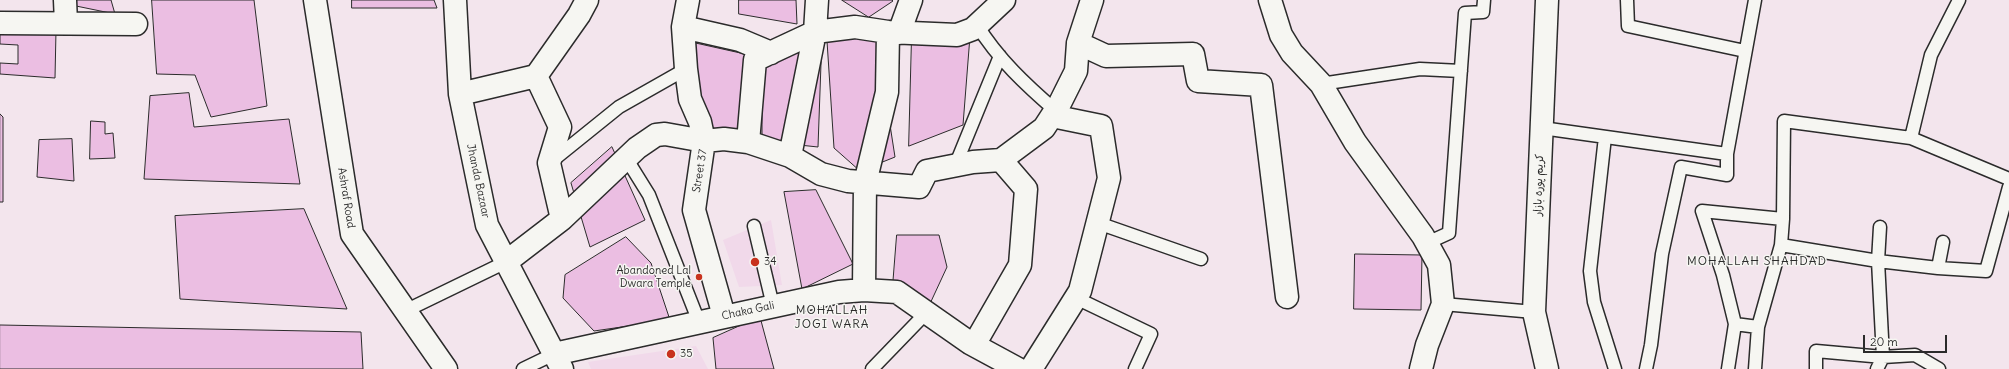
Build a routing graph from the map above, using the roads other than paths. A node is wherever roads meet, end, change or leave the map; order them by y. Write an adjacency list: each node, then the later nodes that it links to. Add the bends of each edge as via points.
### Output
1 (66, 0): 17 (street)
2 (315, 0): 64 (street, Ashraf Road, via 352,234)
3 (455, 0): 31 (street, Jhanda Bazaar)
4 (587, 0): 29 (street)
5 (688, 0): 20 (street, Street 37)
6 (817, 0): 21 (street)
7 (911, 0): 22 (street)
8 (1004, 0): 19 (street)
9 (1092, 0): 23 (street)
10 (1484, 0): 28 (lane, via 1482,12 1465,13)
11 (1547, 0): 33 (street, کریم پورہ بازار)
12 (1627, 0): 24 (lane, via 1628,26)
13 (1754, 0): 24 (lane)
14 (1958, 0): 35 (lane, via 1931,55)
15 (1267, 1): 30 (street, via 1281,35 1292,53)
16 (0, 23): 17 (street)
17 (66, 23): 18 (street)
18 (136, 24)
19 (978, 25): 22 (street, via 957,35); 26 (lane)
20 (683, 27): 25 (street, via 740,40); 27 (street, Street 37)
21 (815, 32): 22 (street, via 855,28); 25 (street); 39 (street)
22 (893, 32): 45 (street, via 887,92)
23 (1078, 43): 32 (street, via 1076,71); 60 (street, via 1106,56 1193,54 1198,81 1261,85)
24 (1745, 51): 38 (lane)
25 (771, 53): 37 (street, via 755,60)
26 (1000, 56): 32 (lane); 43 (lane)
27 (686, 69): 36 (street, Street 37, via 690,98 700,122); 42 (lane, via 619,107)
28 (1461, 71): 30 (lane, via 1420,69); 53 (lane, via 1449,233)
29 (536, 76): 31 (street); 42 (street, via 560,127)
30 (1321, 84): 53 (street, via 1355,142)
31 (460, 94): 57 (street, Jhanda Bazaar, via 487,225)
32 (1054, 114): 41 (street, via 1044,128); 49 (street, via 1101,126 1109,178)
33 (1542, 128): 34 (lane); 66 (street, کریم پورہ بازار)
34 (1605, 137): 38 (lane); 81 (lane, via 1590,271 1594,302)
35 (1911, 138): 44 (lane); 48 (lane, via 1784,121)
36 (704, 141): 37 (street, via 724,138); 40 (street, via 665,134 656,135); 67 (street, Street 37, via 694,210)
37 (748, 142): 39 (street)
38 (1727, 154): 82 (lane, via 1727,175 1681,167 1662,254)
39 (790, 156): 45 (street, via 821,174 848,181)
40 (626, 158): 47 (street); 68 (lane, via 648,195)
41 (1001, 160): 43 (street); 71 (street, via 1026,189 1020,265)
42 (549, 163): 47 (street)
43 (955, 166): 45 (street, via 927,171 919,187)
44 (2009, 179)
45 (865, 182): 59 (street)
46 (2009, 186): 58 (lane, via 1986,271)
47 (562, 219): 57 (street)
48 (1783, 219): 54 (lane); 69 (lane, via 1702,211 1723,275)
49 (1098, 223): 55 (lane); 61 (street)
50 (754, 226): 63 (lane)
51 (1880, 228): 56 (lane)
52 (1943, 242): 58 (lane)
53 (1427, 243): 62 (street, via 1439,265)
54 (1780, 245): 56 (lane); 70 (lane)
55 (1201, 259)
56 (1878, 261): 58 (lane); 72 (lane)
57 (506, 262): 64 (lane); 73 (street, Jhanda Bazaar)
58 (1938, 268)
59 (864, 290): 63 (street, Chaka Gali, via 839,292); 65 (street, Chaka Gali, via 897,292)
60 (1287, 297)
61 (1076, 298): 74 (street); 78 (lane, via 1151,334)
62 (1443, 304): 66 (lane); 79 (street, via 1427,345)
63 (773, 306): 67 (street, Chaka Gali)
64 (405, 311): 75 (street, Ashraf Road)
65 (927, 312): 71 (street, Chaka Gali); 77 (lane)
66 (1534, 312): 80 (street, کریم پورہ بازار)
67 (724, 316): 68 (street, Chaka Gali)
68 (699, 322): 73 (street, Chaka Gali)
69 (1735, 324): 70 (lane); 83 (lane)
70 (1758, 327): 84 (lane)
71 (974, 345): 74 (street, Chaka Gali)
72 (1884, 357): 85 (lane, via 1816,351); 86 (lane); 87 (lane, via 1915,355)
73 (558, 361): 76 (lane)
74 (1019, 368)
75 (446, 369)
76 (523, 369)
77 (872, 369)
78 (1135, 369)
79 (1421, 369)
80 (1547, 369)
81 (1615, 369)
82 (1646, 369)
83 (1728, 369)
84 (1755, 369)
85 (1816, 369)
86 (1877, 369)
87 (1939, 369)

